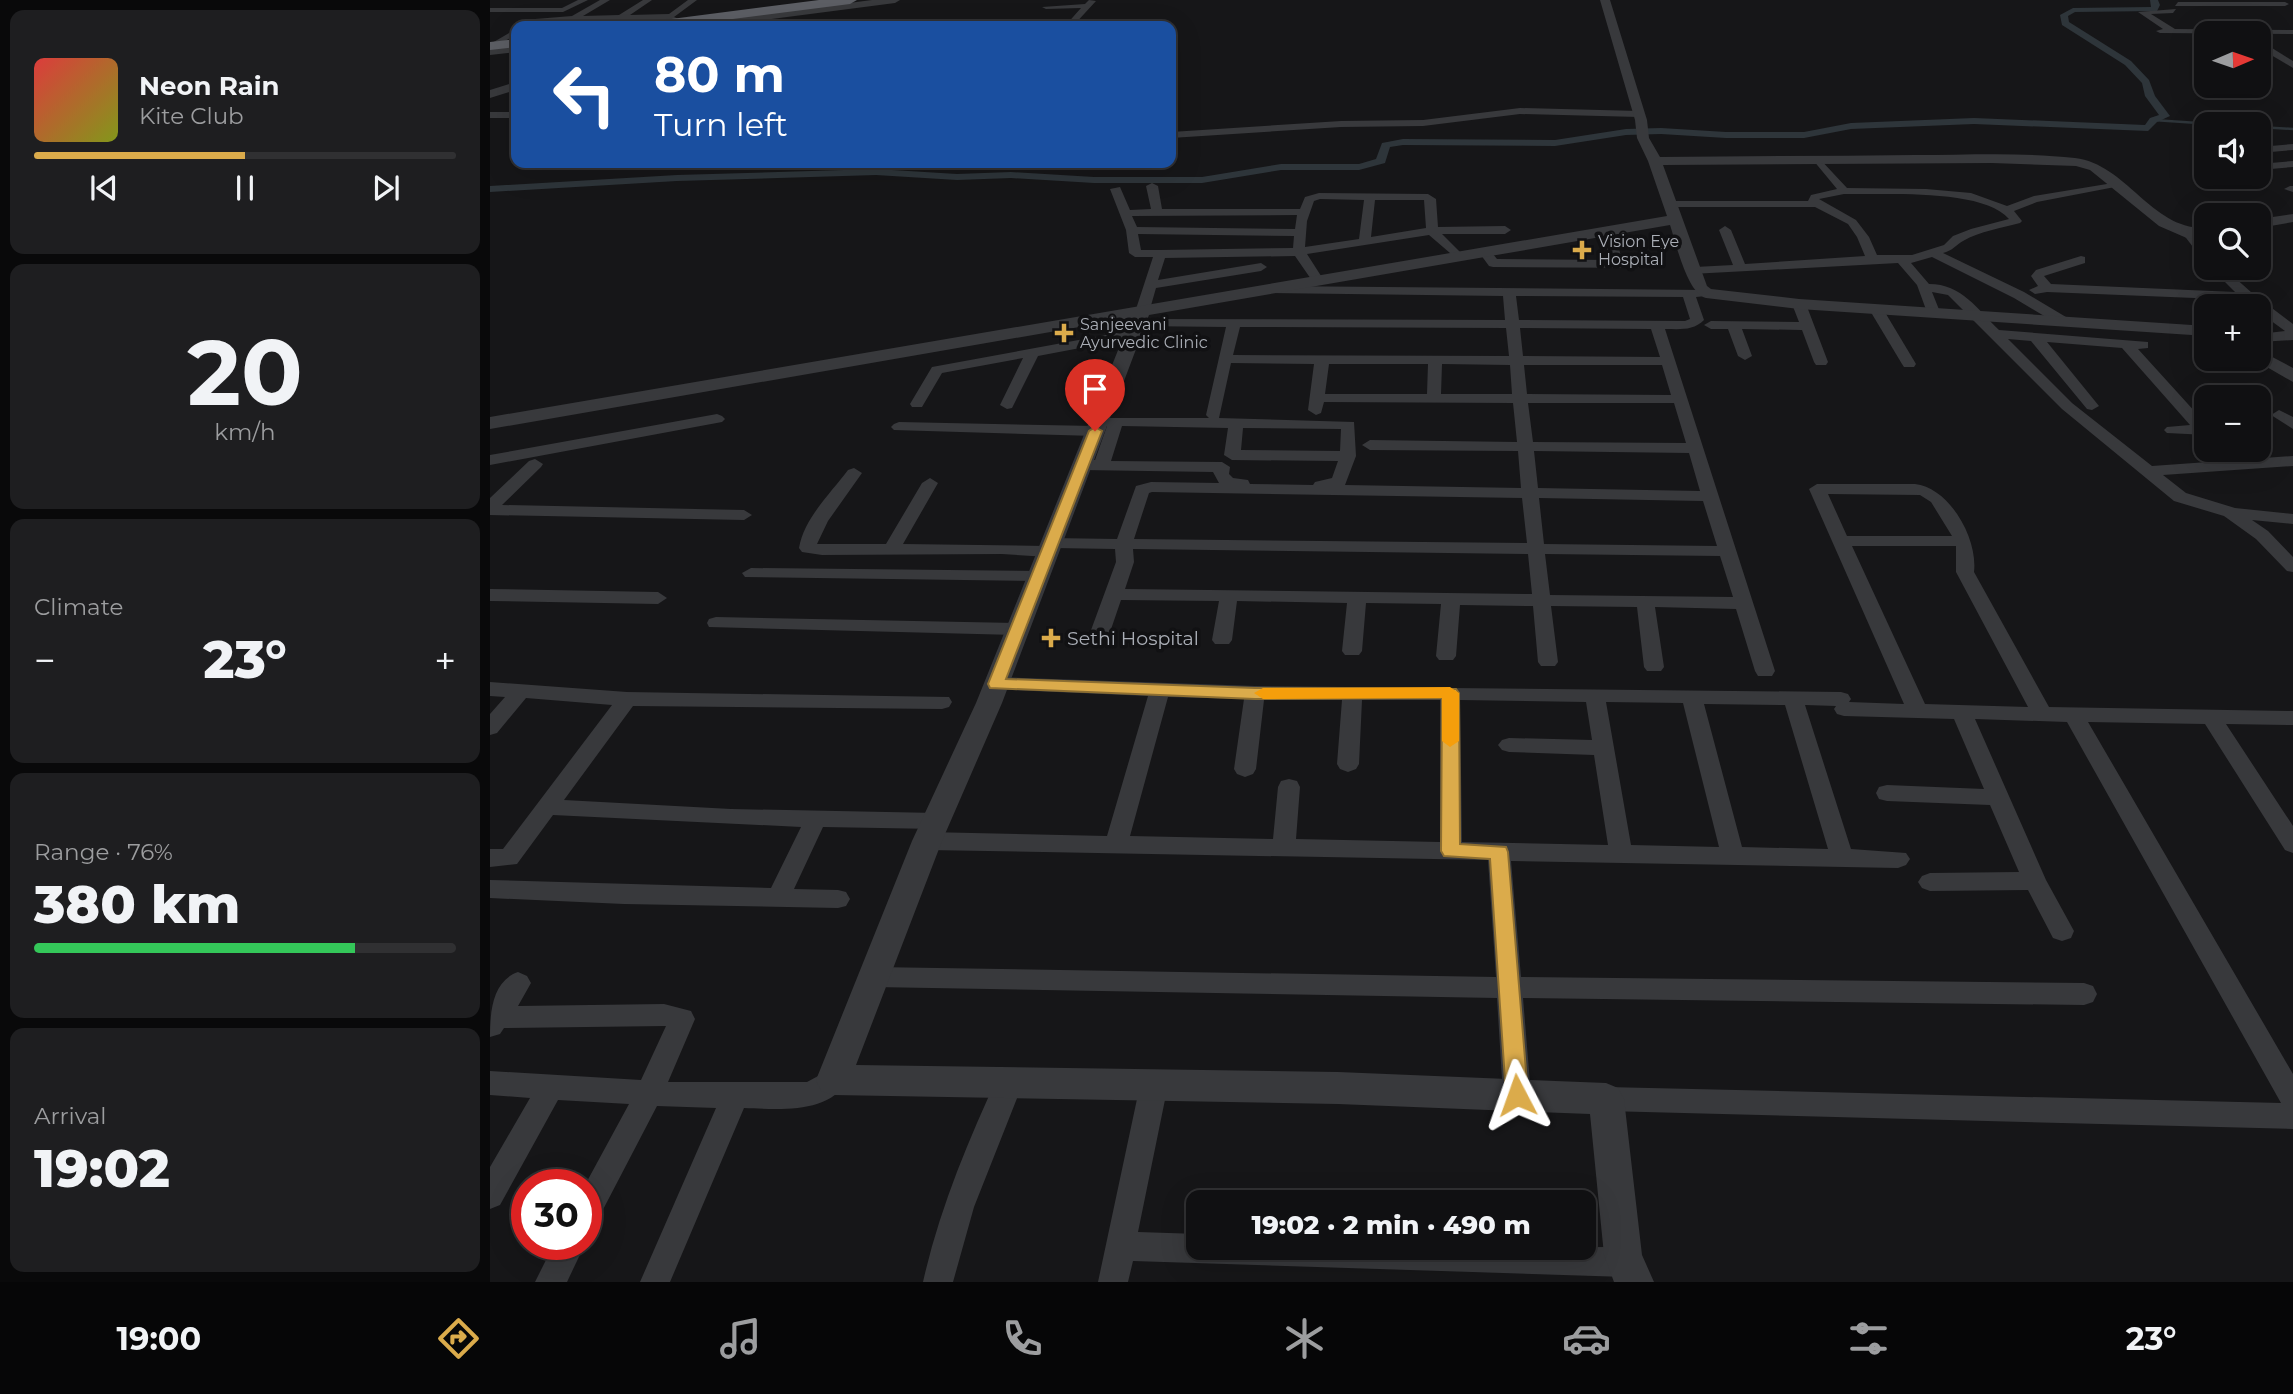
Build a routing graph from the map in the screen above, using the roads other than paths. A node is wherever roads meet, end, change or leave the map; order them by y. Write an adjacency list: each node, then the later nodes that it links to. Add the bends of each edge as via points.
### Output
1 (511, 0): 24 (street, via 490,10)
2 (560, 0): 24 (street)
3 (584, 0): 24 (street)
4 (606, 0): 28 (street)
5 (648, 0): 29 (street)
6 (693, 0): 36 (street)
7 (836, 0): 15 (street)
8 (850, 0): 35 (highway)
9 (868, 0): 36 (highway)
10 (895, 0): 38 (street)
11 (1605, 0): 52 (street)
12 (2276, 0): 21 (street)
13 (2221, 2): 14 (street); 18 (street); 23 (street)
14 (2255, 2): 21 (street); 25 (street)
15 (792, 3): 31 (street)
16 (1089, 3): 20 (street); 27 (street)
17 (2164, 5): 18 (street)
18 (2183, 5): 22 (street); 40 (street, via 2187,21); 42 (street, via 2139,10)
19 (656, 6): 34 (street)
20 (1046, 6)
21 (2289, 6)
22 (2205, 11)
23 (2236, 11)
24 (541, 14): 28 (street); 30 (street); 32 (street)
25 (2281, 16)
26 (1039, 17): 27 (street)
27 (1077, 17): 39 (street)
28 (573, 18): 29 (street)
29 (619, 18): 33 (street)
30 (490, 19)
31 (682, 20): 36 (street); 37 (street)
32 (532, 21)
33 (637, 21)
34 (644, 21)
35 (652, 21)
36 (668, 21)
37 (673, 21)
38 (757, 21)
39 (1073, 21)
40 (2194, 25)
41 (2160, 31): 42 (street)
42 (2173, 31): 43 (street)
43 (2194, 31)
44 (2272, 31): 45 (street)
45 (2293, 32)
46 (2283, 49): 47 (street, via 2269,50)
47 (2293, 65)
48 (511, 88): 49 (street)
49 (490, 94)
50 (490, 115): 51 (street)
51 (511, 115)
52 (1640, 117): 53 (street, via 1520,111 1423,123); 57 (street, via 1643,138)
53 (1176, 135)
54 (2292, 143): 55 (street)
55 (2271, 147)
56 (1818, 160): 57 (street); 60 (street, via 2062,160 2095,167); 63 (street)
57 (1655, 161): 69 (street)
58 (2293, 164): 59 (street)
59 (2271, 166)
60 (2115, 184): 66 (street, via 2034,199); 79 (street, via 2164,223)
61 (1152, 186): 67 (street)
62 (1116, 189): 70 (street)
63 (1844, 191): 65 (street, via 1815,197); 66 (street, via 1956,194)
64 (1370, 196): 68 (street, via 1313,197); 76 (street, via 1428,197); 82 (street)
65 (1817, 204): 69 (street); 88 (street, via 1852,222)
66 (2007, 210): 85 (street, via 2016,221 1975,232)
67 (1157, 212): 68 (street); 70 (street)
68 (1303, 212): 77 (street)
69 (1674, 212): 78 (street); 95 (street)
70 (1126, 213): 73 (street)
71 (2293, 218): 72 (street)
72 (2271, 222)
73 (1132, 230): 77 (street); 86 (street, via 1135,253)
74 (1506, 230): 76 (street)
75 (1725, 230): 94 (street)
76 (1432, 231): 82 (street); 87 (street)
77 (1300, 233): 84 (street)
78 (1604, 233): 83 (street); 91 (street, via 1610,238)
79 (2189, 234): 80 (street); 81 (street)
80 (2194, 234)
81 (2194, 240)
82 (1365, 241): 84 (street)
83 (1484, 251): 87 (street); 91 (street, via 1493,263)
84 (1299, 252): 86 (street); 96 (street)
85 (1931, 252): 89 (street); 102 (street)
86 (1160, 254): 108 (street)
87 (1457, 256): 96 (street)
88 (1872, 259): 89 (street); 94 (street, via 1784,260)
89 (1902, 260): 98 (street)
90 (2081, 260): 99 (street, via 2040,273 2037,276)
91 (1617, 264): 92 (street)
92 (1651, 264)
93 (1261, 267): 108 (street)
94 (1741, 268): 95 (street)
95 (1696, 271): 103 (street)
96 (1317, 279): 100 (street)
97 (2230, 280): 105 (street)
98 (1924, 288): 109 (street); 111 (street, via 1953,292)
99 (2047, 288): 102 (street); 104 (street)
100 (1254, 290): 101 (street); 108 (street)
101 (1509, 292): 103 (street); 114 (street)
102 (2013, 292): 113 (street)
103 (1697, 293): 106 (street); 117 (street, via 1697,320 1688,325)
104 (2197, 294)
105 (2245, 294)
106 (1799, 304): 107 (street); 118 (street)
107 (1876, 309): 109 (street); 135 (street)
108 (1141, 312): 112 (street); 126 (street); 149 (street); 150 (street)
109 (1933, 312): 111 (street)
110 (2271, 314): 120 (street)
111 (1976, 316): 113 (street); 121 (street)
112 (1234, 322): 114 (street); 128 (street)
113 (2066, 323): 119 (street)
114 (1512, 324): 117 (street); 130 (street)
115 (1711, 325): 116 (street)
116 (1733, 325): 118 (street); 127 (street)
117 (1657, 326): 132 (street)
118 (1807, 326): 133 (street)
119 (2194, 330)
120 (2292, 330): 123 (street, via 2288,337)
121 (1994, 334): 122 (street); 166 (street, via 2067,406)
122 (2036, 338): 124 (street); 143 (street)
123 (2271, 338)
124 (2125, 343): 125 (street); 147 (street)
125 (2143, 345)
126 (1033, 352): 141 (street, via 937,370); 142 (street)
127 (1745, 356)
128 (1226, 359): 129 (street); 144 (street)
129 (1322, 359): 131 (street); 138 (street)
130 (1516, 360): 131 (street); 132 (street); 139 (street)
131 (1435, 361): 137 (street)
132 (1668, 361): 140 (street)
133 (1821, 362)
134 (2271, 362): 136 (street)
135 (1909, 364)
136 (2293, 376)
137 (1434, 397): 138 (street); 139 (street)
138 (1318, 398): 146 (street)
139 (1520, 398): 140 (street); 157 (street)
140 (1680, 398): 158 (street)
141 (917, 404)
142 (1007, 405)
143 (2092, 406)
144 (1214, 415)
145 (2279, 415): 152 (street)
146 (1314, 417)
147 (2194, 418)
148 (717, 419): 160 (street)
149 (490, 423)
150 (1107, 424): 151 (street); 153 (street); 165 (street)
151 (1236, 424): 159 (street, via 1349,425); 161 (street)
152 (2293, 424)
153 (899, 427)
154 (2194, 429): 155 (street)
155 (2172, 430)
156 (1370, 445): 157 (street)
157 (1525, 445): 158 (street); 169 (street)
158 (1696, 448): 170 (street)
159 (1348, 456): 161 (street); 161 (street, via 1339,482 1324,485 1228,483 1221,475)
160 (490, 460)
161 (1227, 461): 165 (street)
162 (2293, 461): 163 (street)
163 (2268, 463): 166 (street)
164 (535, 464): 171 (street)
165 (1096, 465): 183 (street)
166 (2148, 471): 172 (street, via 2180,497)
167 (855, 473): 181 (street, via 816,526 808,548)
168 (930, 483): 181 (street)
169 (1530, 495): 170 (street); 179 (street, via 1151,487 1142,490); 180 (street)
170 (1710, 496): 182 (street)
171 (490, 509): 173 (street)
172 (2230, 512): 174 (street); 178 (street)
173 (744, 515)
174 (2293, 519)
175 (2293, 539): 178 (street)
176 (1841, 541): 177 (street); 177 (street, via 1817,489 1925,490 1937,499); 216 (street)
177 (1964, 541): 218 (street, via 1965,572)
178 (2269, 541): 184 (street)
179 (1125, 544): 180 (street); 183 (street); 186 (street, via 1125,562)
180 (1536, 548): 182 (street); 192 (street)
181 (892, 549): 183 (street, via 1002,549)
182 (1728, 551): 194 (street)
183 (1046, 557): 185 (street); 196 (street)
184 (2293, 567)
185 (751, 573)
186 (1114, 594): 188 (street); 198 (street)
187 (490, 595): 190 (street)
188 (1229, 595): 189 (street); 197 (street)
189 (1357, 597): 191 (street); 199 (street)
190 (658, 598)
191 (1451, 598): 192 (street); 200 (street)
192 (1541, 600): 193 (street); 201 (street)
193 (1645, 601): 194 (street); 202 (street)
194 (1744, 603): 203 (street)
195 (716, 623): 196 (street)
196 (1016, 629): 204 (street)
197 (1222, 640)
198 (1097, 641)
199 (1352, 651)
200 (1446, 656)
201 (1548, 662)
202 (1654, 667)
203 (1765, 671)
204 (996, 684): 207 (street); 232 (street)
205 (490, 689): 206 (street)
206 (521, 691): 214 (street); 222 (street)
207 (1159, 691): 208 (street); 234 (street)
208 (1255, 693): 210 (street); 226 (street)
209 (1450, 693): 210 (street); 211 (street); 236 (street)
210 (1352, 694): 225 (street)
211 (1595, 695): 212 (street); 224 (street)
212 (1692, 697): 213 (street); 239 (street)
213 (1793, 698): 216 (street); 241 (street)
214 (627, 699): 215 (street); 230 (street)
215 (942, 702)
216 (1918, 711): 217 (street)
217 (1961, 712): 218 (street); 229 (street)
218 (2042, 714): 219 (street)
219 (2074, 715): 220 (street); 263 (street)
220 (2210, 716): 221 (street); 233 (street)
221 (2293, 718)
222 (490, 728)
223 (1509, 745): 224 (street)
224 (1604, 748): 238 (street)
225 (1348, 764)
226 (1245, 769)
227 (1289, 787): 235 (street)
228 (1887, 793): 229 (street)
229 (1998, 797): 243 (street)
230 (546, 807): 231 (street); 240 (street)
231 (816, 818): 232 (street); 246 (street)
232 (932, 831): 234 (street); 249 (street)
233 (2293, 844)
234 (1116, 845): 235 (street)
235 (1284, 848): 236 (street)
236 (1451, 851): 237 (street)
237 (1499, 852): 238 (street); 251 (street)
238 (1621, 854): 239 (street)
239 (1733, 856): 241 (street)
240 (499, 858): 245 (street)
241 (1842, 858): 242 (street)
242 (1898, 859)
243 (2035, 881): 244 (street); 248 (street)
244 (1930, 882)
245 (490, 888): 246 (street)
246 (778, 898): 247 (street)
247 (838, 899)
248 (2062, 932)
249 (874, 977): 251 (street); 254 (street)
250 (518, 983): 253 (street)
251 (1509, 987): 252 (street); 260 (street)
252 (2084, 994)
253 (493, 1022): 259 (street, via 677,1016 682,1019)
254 (834, 1080): 256 (street); 261 (street, via 811,1094)
255 (490, 1083): 258 (street)
256 (1009, 1083): 257 (street); 272 (street, via 976,1163)
257 (1154, 1085): 260 (street); 267 (street)
258 (551, 1086): 259 (street); 266 (street)
259 (649, 1093): 261 (street); 265 (street)
260 (1517, 1095): 262 (street)
261 (735, 1096): 271 (street)
262 (1606, 1099): 264 (street); 269 (street)
263 (2293, 1099)
264 (2293, 1116)
265 (602, 1183)
266 (490, 1195)
267 (1120, 1246): 269 (street); 273 (street)
268 (562, 1260): 270 (street)
269 (1630, 1272)
270 (550, 1282)
271 (655, 1282)
272 (938, 1282)
273 (1113, 1282)

